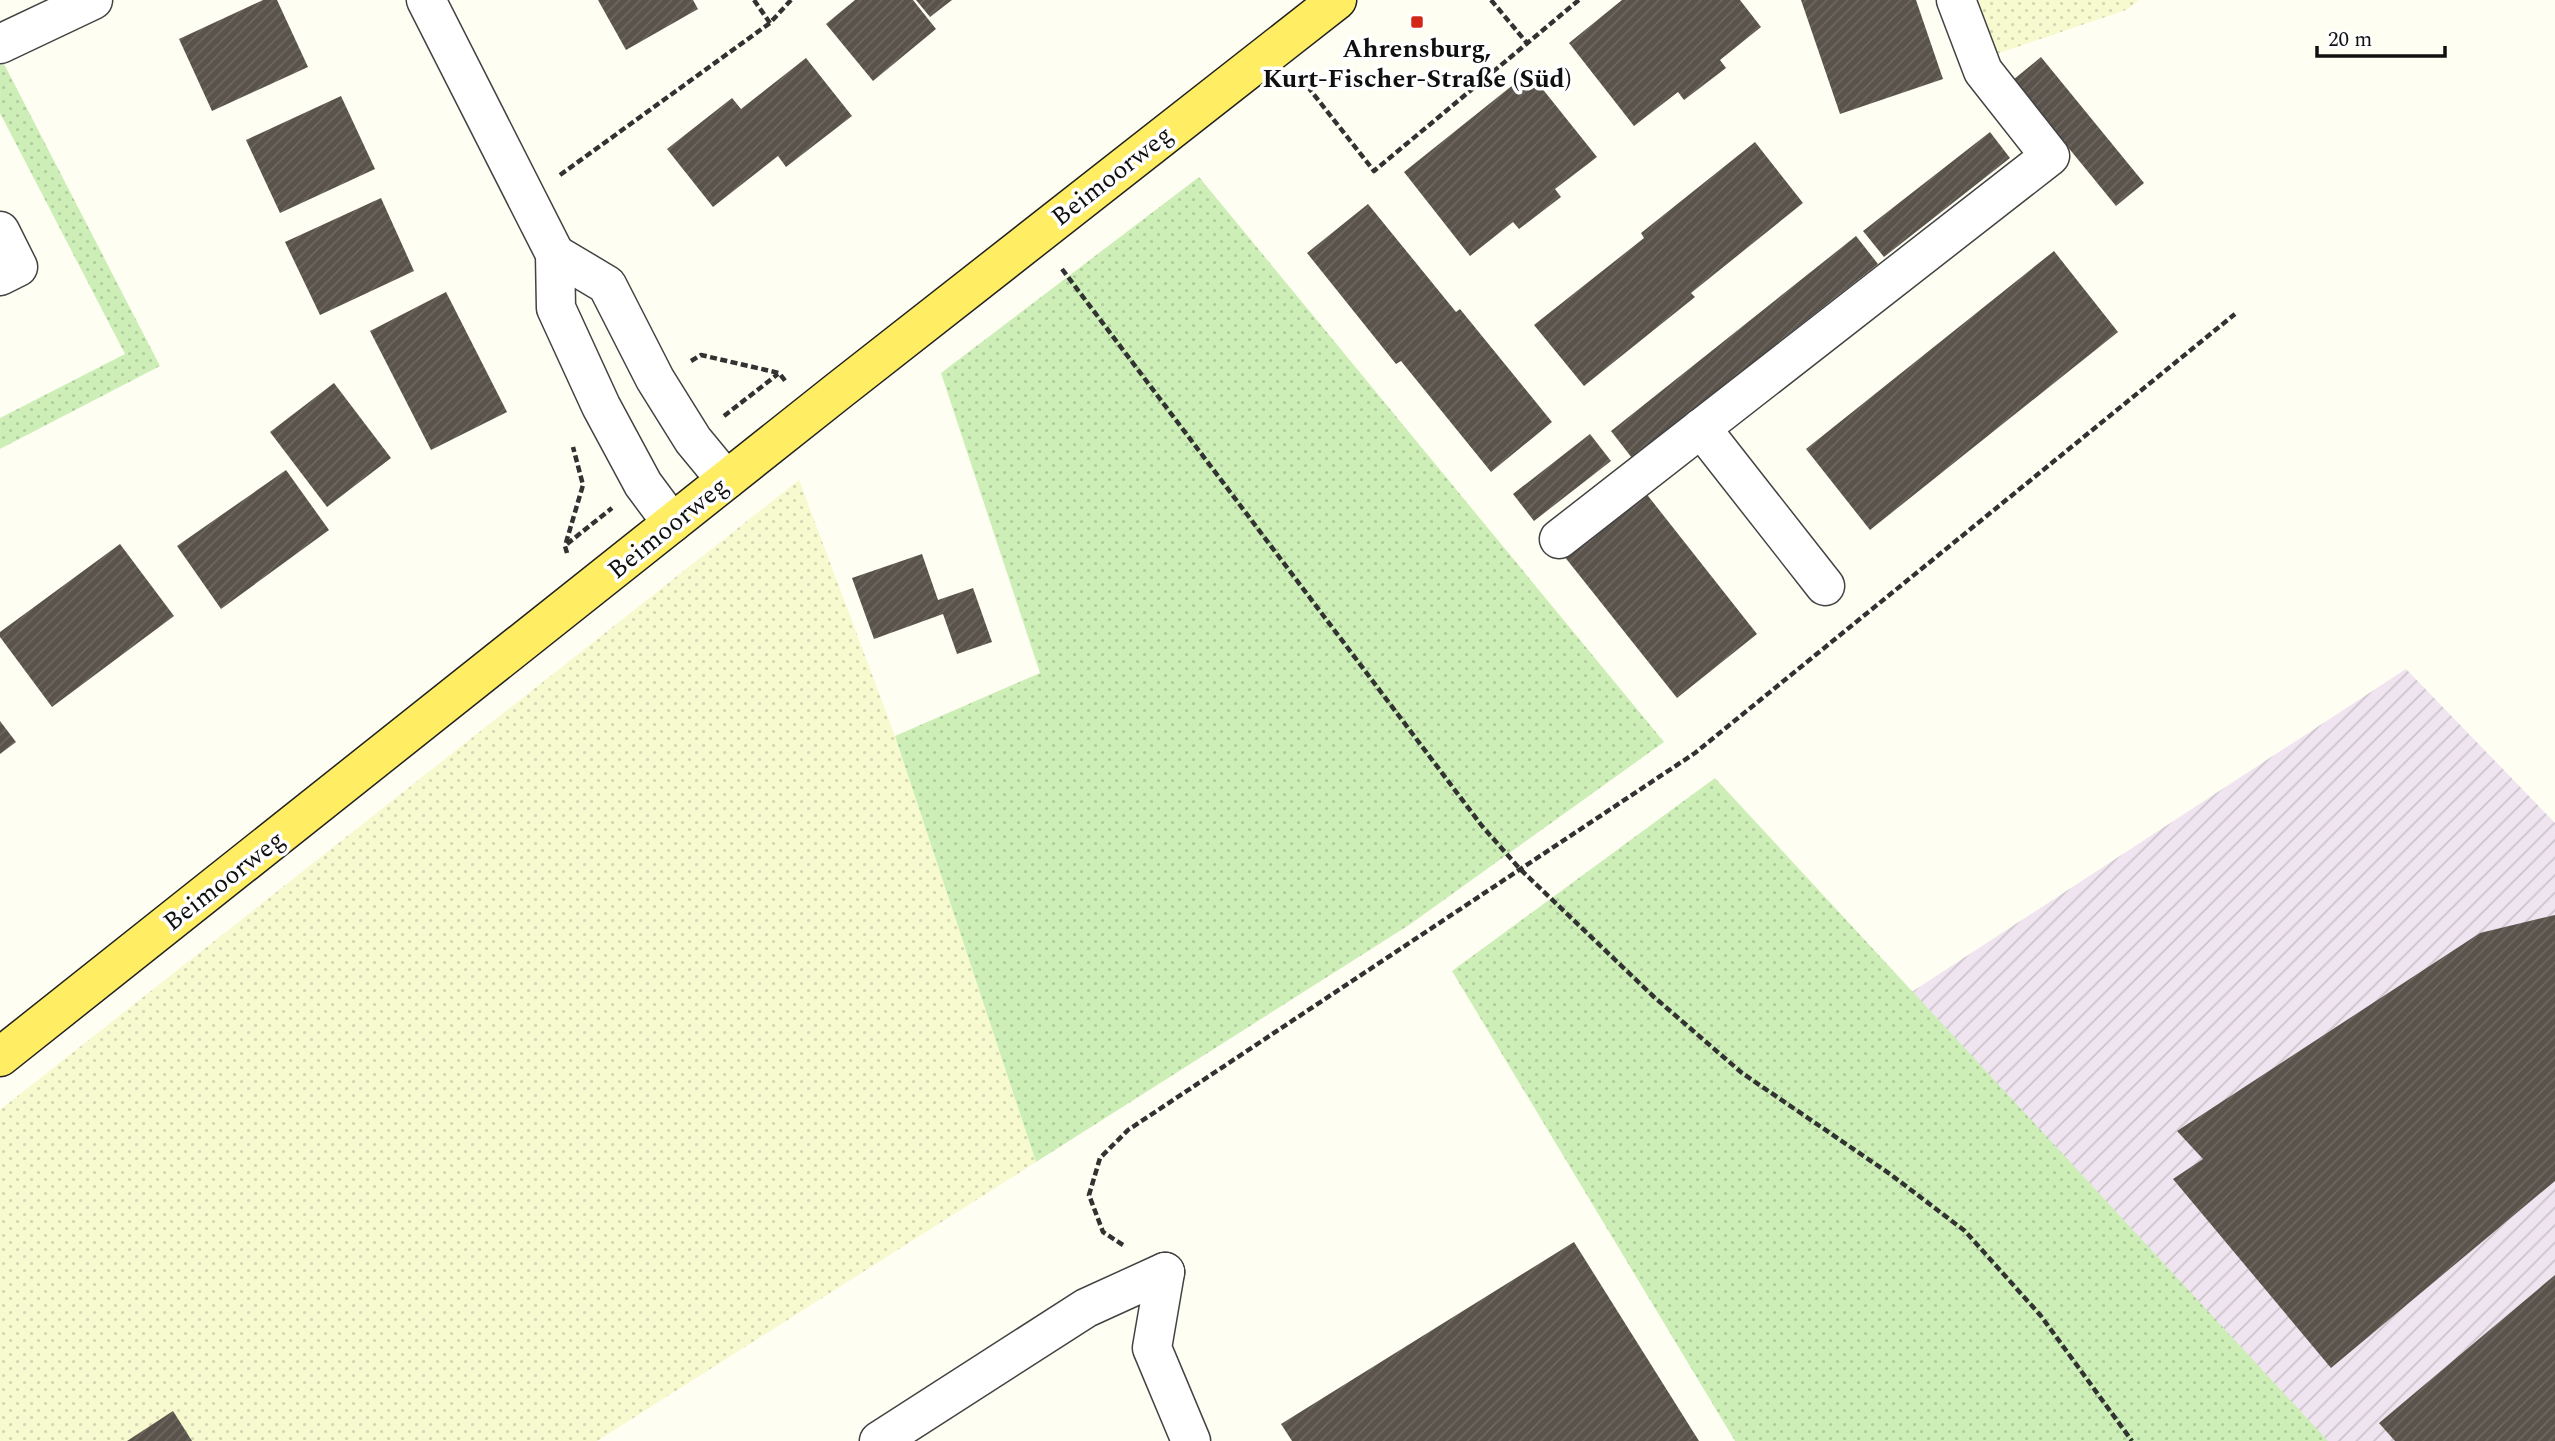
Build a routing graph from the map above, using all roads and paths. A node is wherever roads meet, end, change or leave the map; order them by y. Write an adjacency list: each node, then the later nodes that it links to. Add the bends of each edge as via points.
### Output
1 (93, 0): 11 (street)
2 (426, 0): 13 (street)
3 (754, 0): 9 (path)
4 (791, 0): 9 (path)
5 (1337, 0): 12 (main road, Beimoorweg)
6 (1491, 0): 10 (path)
7 (1579, 0): 10 (path)
8 (1956, 0): 20 (street, via 1983,71 2050,156)
9 (770, 23): 13 (path)
10 (1527, 43): 12 (path, via 1374,171)
11 (0, 44)
12 (1276, 47): 15 (main road, Beimoorweg)
13 (526, 200): 16 (street)
14 (0, 232): 17 (street, via 18,267)
15 (1038, 234): 21 (main road, Beimoorweg); 26 (path, via 1482,826)
16 (555, 254): 19 (street, via 556,308); 21 (street, via 607,285 655,379 693,440)
17 (0, 276)
18 (2235, 314): 26 (path, via 1695,753)
19 (601, 406): 22 (street, via 643,484); 24 (path, via 567,423 583,485)
20 (1702, 428): 23 (street); 25 (street)
21 (726, 480): 22 (main road, Beimoorweg)
22 (672, 523): 27 (main road, Beimoorweg)
23 (1559, 539)
24 (565, 546)
25 (1825, 586)
26 (1520, 869): 28 (path, via 1183,1092 1128,1130 1100,1158 1089,1195 1103,1232); 31 (path, via 1654,997 1742,1073 1965,1231 2041,1317)
27 (0, 1057)
28 (1165, 1272): 29 (street, via 1086,1308); 30 (street, via 1152,1348)
29 (879, 1441)
30 (1191, 1441)
31 (2132, 1441)

